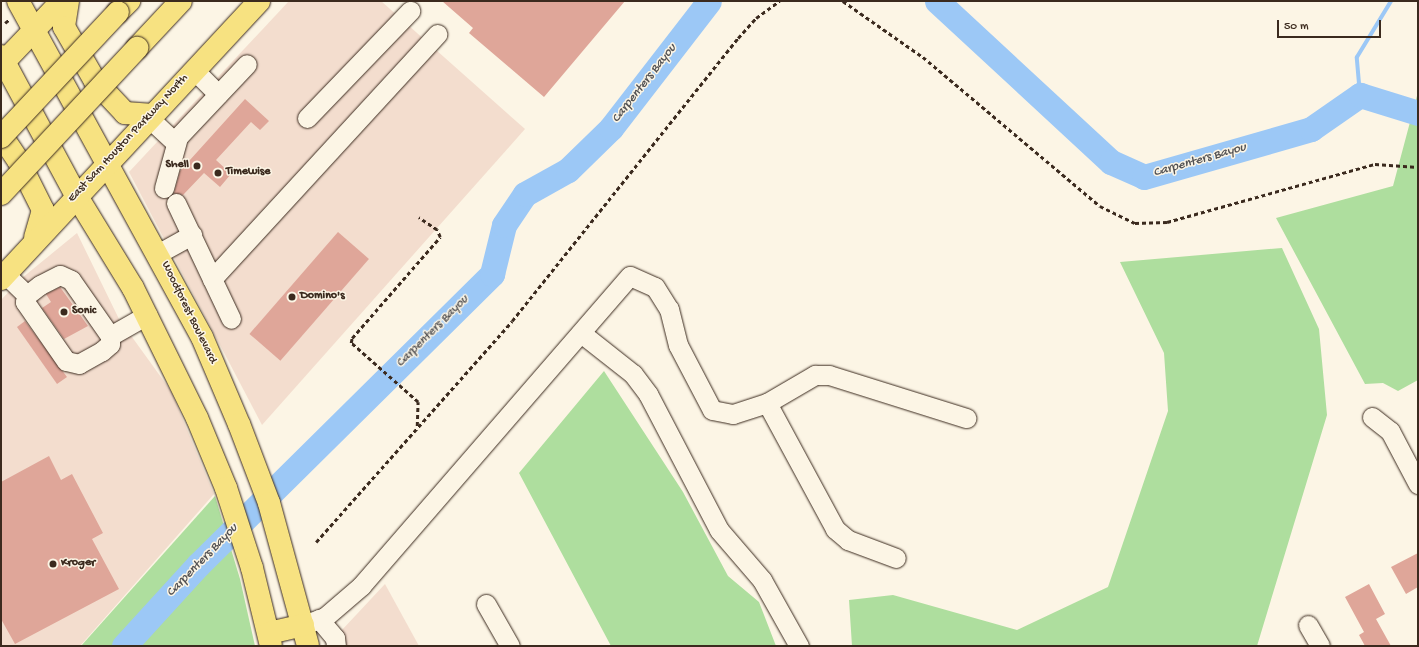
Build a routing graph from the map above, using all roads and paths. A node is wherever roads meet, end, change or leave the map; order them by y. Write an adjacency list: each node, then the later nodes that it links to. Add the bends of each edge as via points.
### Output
1 (18, 1): 10 (main road, Woodforest Boulevard)
2 (62, 1): 10 (main road)
3 (68, 1): 16 (main road, via 64,27 95,81 125,113)
4 (182, 1): 23 (main road, bridge)
5 (259, 1): 14 (main road, East Sam Houston Parkway North)
6 (779, 1): 40 (path, via 756,18 738,38 517,315)
7 (843, 1): 21 (path, via 923,57 1100,206 1135,223 1167,222 1375,164)
8 (124, 7): 18 (main road, bridge)
9 (410, 11): 17 (street)
10 (34, 30): 12 (main road); 20 (main road, Woodforest Boulevard)
11 (437, 34): 31 (street)
12 (2, 61): 24 (main road)
13 (247, 64): 15 (street)
14 (194, 70): 15 (street); 16 (main road, East Sam Houston Parkway North)
15 (218, 94): 19 (street, via 178,137)
16 (152, 117): 19 (street); 20 (main road, East Sam Houston Parkway North)
17 (307, 118)
18 (1, 136): 28 (main road, via 18,160 43,210)
19 (176, 143): 22 (street)
20 (107, 163): 24 (main road, East Sam Houston Parkway North); 29 (main road, Woodforest Boulevard)
21 (1418, 167)
22 (164, 188)
23 (1, 194)
24 (76, 195): 28 (main road, East Sam Houston Parkway North); 33 (main road)
25 (176, 203): 27 (street)
26 (419, 218): 40 (path, via 437,230 440,238 352,338 356,348 418,402)
27 (192, 235): 29 (street); 31 (street)
28 (32, 245): 30 (main road, East Sam Houston Parkway North)
29 (158, 253): 45 (main road, Woodforest Boulevard, via 202,337 253,461)
30 (3, 276): 32 (street)
31 (212, 279): 34 (street)
32 (27, 295): 36 (street, via 54,276 66,276); 36 (street, via 27,307 66,362 86,362 110,344)
33 (147, 315): 36 (street); 47 (main road, via 197,418 226,488 252,568)
34 (231, 319)
35 (581, 332): 37 (street, via 630,276 655,287 669,309 678,344 712,410 733,414); 45 (street, via 361,586 346,601); 51 (street, via 633,374 648,394 719,530 762,580)
36 (110, 336)
37 (767, 403): 39 (street, via 815,375 828,375); 43 (street, via 835,529 848,540)
38 (1372, 416): 41 (street, via 1390,431)
39 (966, 418)
40 (417, 426): 42 (path)
41 (1418, 484)
42 (316, 542)
43 (896, 558)
44 (486, 604): 50 (street)
45 (311, 622): 47 (main road); 48 (main road, Woodforest Boulevard); 49 (street, via 335,638)
46 (1308, 625): 52 (street)
47 (270, 639)
48 (308, 646)
49 (336, 646)
50 (510, 646)
51 (799, 646)
52 (1320, 646)

